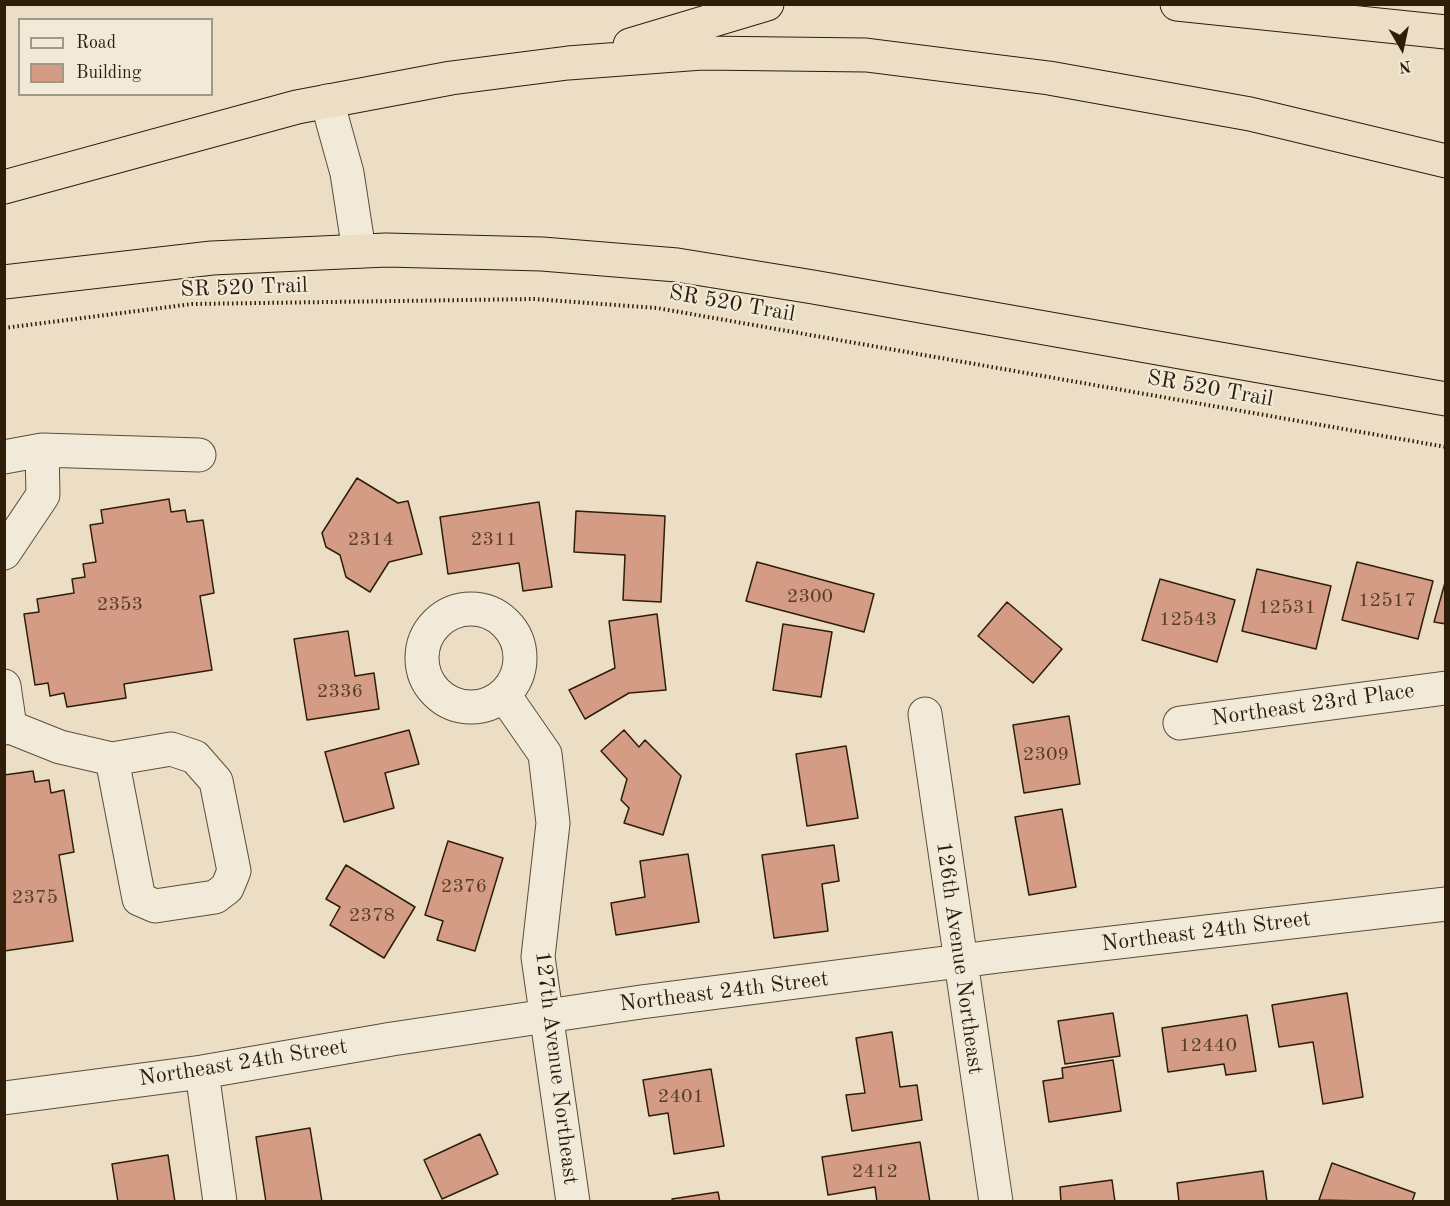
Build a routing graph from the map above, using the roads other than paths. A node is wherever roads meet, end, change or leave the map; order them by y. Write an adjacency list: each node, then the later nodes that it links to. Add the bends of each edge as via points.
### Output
1 (767, 4): 4 (highway)
2 (1177, 4): 3 (highway)
3 (1446, 32)
4 (568, 63): 5 (highway, via 451,78); 6 (highway, via 702,53 866,55 1071,82 1250,114)
5 (327, 101): 7 (highway); 8 (street, via 347,172)
6 (1446, 161)
7 (4, 187)
8 (359, 251): 9 (highway, via 212,258); 10 (highway, via 542,254 677,265)
9 (4, 282)
10 (1446, 399)
11 (42, 450): 12 (street); 13 (street); 14 (street, via 43,495)
12 (199, 454)
13 (4, 457)
14 (4, 553)
15 (4, 686): 20 (street)
16 (1446, 688): 19 (street, Northeast 23rd Place)
17 (504, 695): 24 (street, 127th Avenue Northeast, via 544,754 553,823 538,957)
18 (924, 714): 23 (street, 126th Avenue Northeast)
19 (1180, 723)
20 (7, 728): 21 (street, via 60,747)
21 (112, 759): 21 (street, via 171,749 195,757 216,781 234,871 227,888 215,897 155,906 139,899)
22 (1446, 904): 23 (street, Northeast 24th Street)
23 (959, 961): 24 (street, Northeast 24th Street); 29 (street, 126th Avenue Northeast)
24 (546, 1016): 25 (street, Northeast 24th Street); 28 (street, 127th Avenue Northeast)
25 (202, 1072): 26 (street, Northeast 24th Street); 27 (street)
26 (4, 1098)
27 (220, 1202)
28 (573, 1202)
29 (996, 1202)

